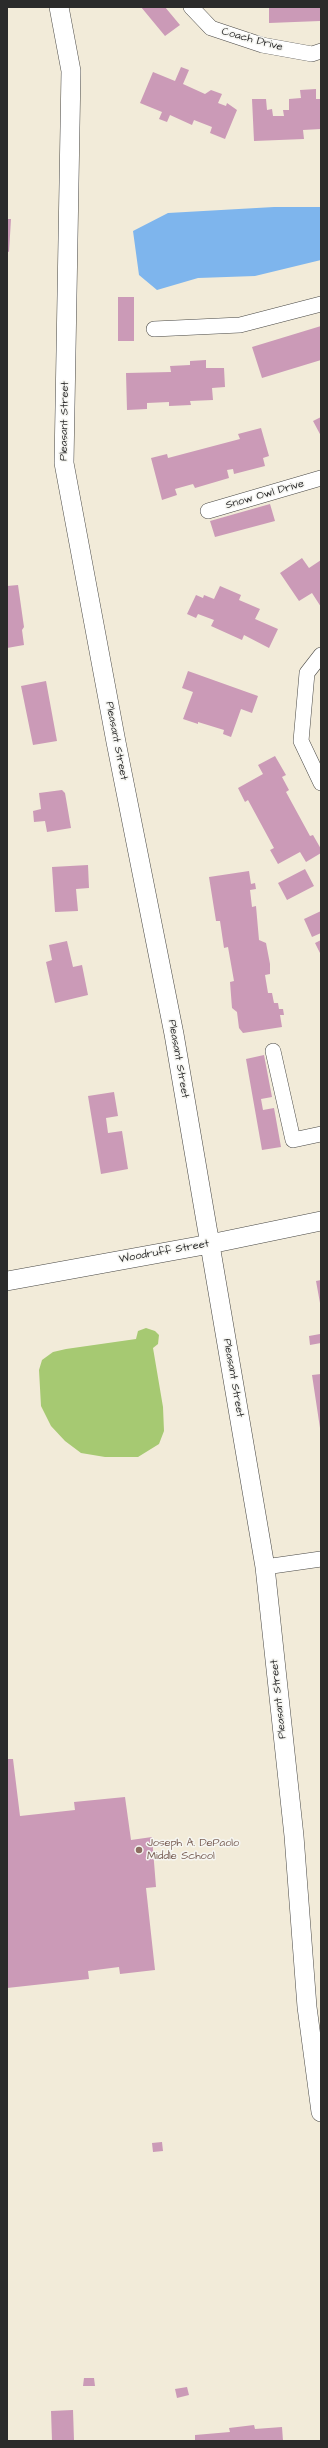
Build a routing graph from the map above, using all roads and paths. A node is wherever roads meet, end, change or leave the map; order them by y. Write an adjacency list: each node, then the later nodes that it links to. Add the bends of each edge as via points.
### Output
1 (59, 7): 13 (street, Pleasant Street, via 70,71 64,463 174,1034)
2 (191, 7): 3 (street, Coach Drive, via 210,28 262,45 312,54)
3 (321, 51)
4 (321, 304): 5 (street, via 240,325)
5 (154, 329)
6 (321, 478): 7 (street, Snow Owl Drive)
7 (208, 511)
8 (321, 655): 9 (street, via 307,674 301,741)
9 (321, 783)
10 (273, 1051): 11 (street, via 292,1140)
11 (321, 1134)
12 (321, 1220): 13 (street, Woodruff Street)
13 (210, 1244): 14 (street, Woodruff Street); 16 (street, Pleasant Street)
14 (7, 1281)
15 (321, 1559): 16 (street)
16 (265, 1567): 17 (street, Pleasant Street, via 294,1836 308,2007)
17 (321, 2112)

